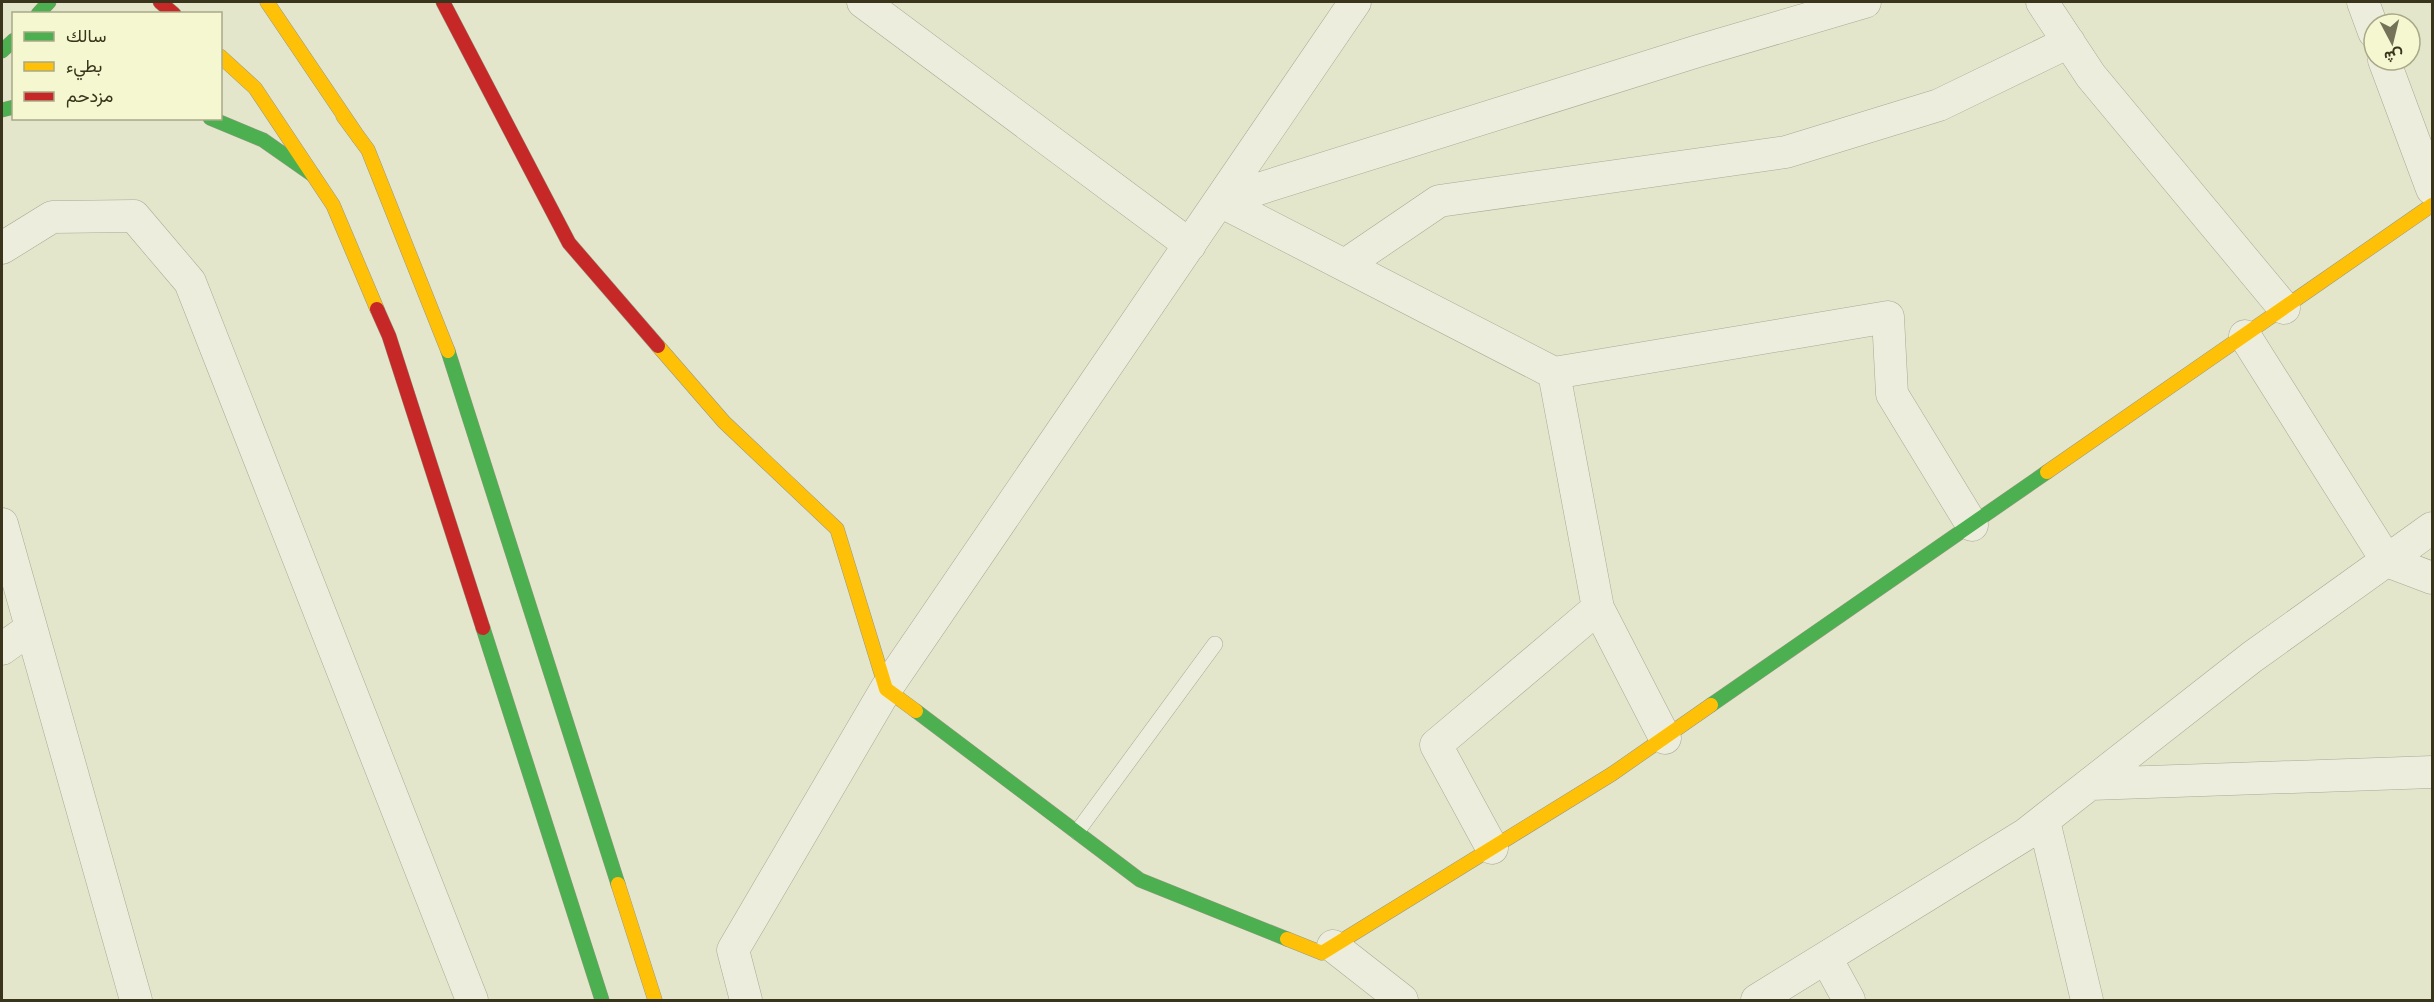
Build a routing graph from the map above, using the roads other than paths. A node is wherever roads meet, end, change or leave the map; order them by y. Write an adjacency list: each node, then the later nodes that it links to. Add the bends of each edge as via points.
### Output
1 (160, 2): 8 (main road)
2 (443, 2): 32 (main road, via 569,243 724,422 837,529)
3 (863, 2): 17 (street)
4 (1355, 2): 15 (street)
5 (1865, 2): 15 (street)
6 (2042, 2): 9 (street)
7 (262, 6): 44 (main road, via 368,150 444,340)
8 (172, 12)
9 (2069, 42): 19 (street, via 1939,105 1786,152 1439,201); 20 (street, via 2091,76)
10 (222, 58): 13 (main road, via 255,88)
11 (2389, 72): 14 (street)
12 (215, 120): 13 (main road, via 263,140)
13 (313, 175): 43 (main road, via 333,205 389,336)
14 (2433, 189)
15 (1220, 201): 17 (street); 19 (street)
16 (2433, 205): 20 (main road)
17 (1190, 245): 32 (street)
18 (2, 248): 42 (street, via 51,217 134,216 190,282)
19 (1345, 265): 22 (street)
20 (2284, 308): 21 (main road)
21 (2245, 336): 24 (main road); 26 (street)
22 (1554, 373): 24 (street, via 1888,317 1892,394); 28 (street)
23 (2, 524): 29 (street)
24 (1972, 525): 33 (main road)
25 (2433, 528): 26 (street)
26 (2386, 561): 27 (street); 35 (street, via 2252,657)
27 (2433, 579)
28 (1598, 608): 33 (street); 38 (street, via 1436,746)
29 (31, 628): 31 (street); 41 (street)
30 (1215, 644): 37 (lane)
31 (2, 649)
32 (886, 689): 37 (main road); 45 (street, via 733,950)
33 (1665, 738): 38 (main road)
34 (2433, 772): 35 (street)
35 (2091, 784): 36 (street)
36 (2044, 821): 40 (street); 49 (street)
37 (1077, 832): 39 (main road, via 1140,880 1322,953)
38 (1492, 848): 39 (main road)
39 (1333, 946): 46 (street)
40 (1826, 958): 47 (street); 48 (street)
41 (136, 1000)
42 (471, 1000)
43 (602, 1000)
44 (655, 1000)
45 (746, 1000)
46 (1402, 1000)
47 (1757, 1000)
48 (1849, 1000)
49 (2087, 1000)

